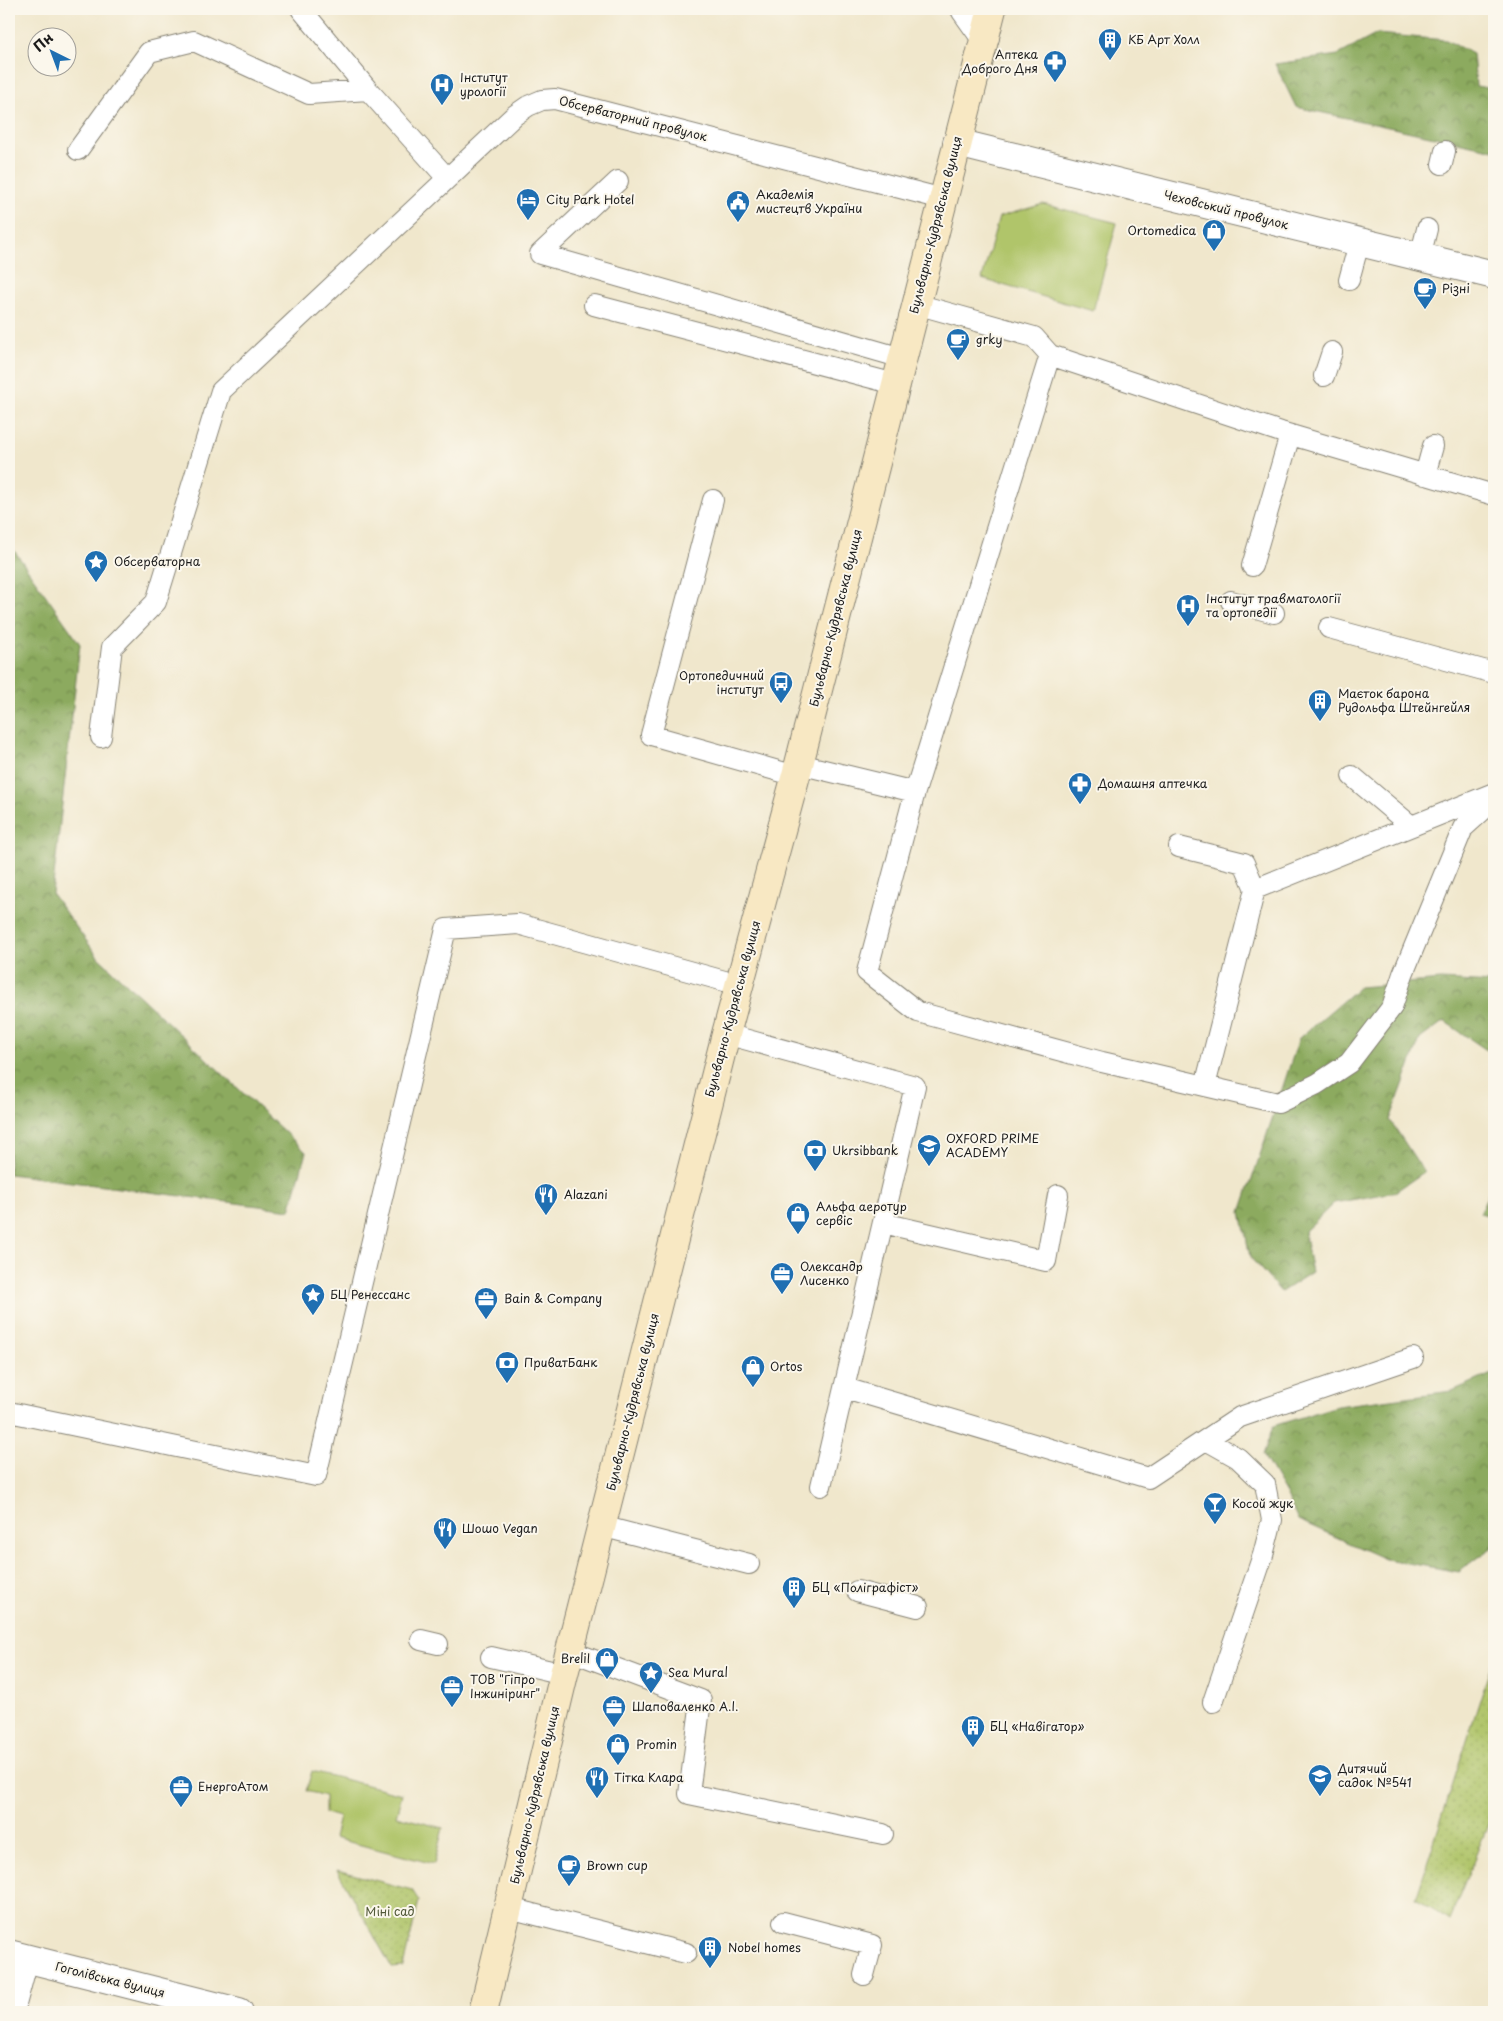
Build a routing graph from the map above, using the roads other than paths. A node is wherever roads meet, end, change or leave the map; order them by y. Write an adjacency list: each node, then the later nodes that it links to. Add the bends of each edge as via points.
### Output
1 (302, 9): 5 (lane)
2 (965, 9): 4 (street)
3 (992, 9): 4 (main road, Бульварно-Кудрявська вулиця)
4 (985, 37): 6 (main road, Бульварно-Кудрявська вулиця)
5 (368, 90): 7 (lane, via 309,94 194,41 149,52); 8 (lane)
6 (957, 143): 10 (main road, Бульварно-Кудрявська вулиця); 12 (street, Чеховський провулок)
7 (78, 150)
8 (447, 178): 10 (lane, Обсерваторний провулок, via 515,115 542,100 555,99); 33 (lane, Обсерваторний провулок, via 221,391 156,602 112,647)
9 (618, 181): 20 (lane, via 540,254)
10 (943, 199): 16 (main road, Бульварно-Кудрявська вулиця)
11 (1427, 229): 13 (lane)
12 (1359, 243): 13 (street, Чеховський провулок); 15 (lane)
13 (1420, 257): 14 (street, Чеховський провулок)
14 (1494, 275)
15 (1349, 280)
16 (916, 304): 19 (lane, via 1034,337); 20 (main road, Бульварно-Кудрявська вулиця)
17 (594, 305): 22 (lane)
18 (1332, 352): 21 (lane)
19 (1050, 355): 23 (lane); 36 (lane)
20 (902, 358): 22 (main road, Бульварно-Кудрявська вулиця)
21 (1324, 376)
22 (895, 384): 34 (main road, Бульварно-Кудрявська вулиця)
23 (1290, 435): 25 (lane); 28 (lane)
24 (1433, 446): 25 (lane)
25 (1425, 475): 26 (lane)
26 (1494, 495)
27 (713, 500): 34 (lane, via 651,735)
28 (1252, 566)
29 (1231, 602): 30 (lane)
30 (1274, 613)
31 (1328, 628): 32 (lane)
32 (1494, 673)
33 (101, 737)
34 (797, 770): 36 (lane); 42 (main road, Бульварно-Кудрявська вулиця)
35 (1352, 776): 39 (lane)
36 (915, 792): 44 (lane, via 866,972 918,1012)
37 (1494, 793): 39 (lane)
38 (1494, 800): 44 (lane, via 1463,828 1392,1007 1348,1063 1278,1103)
39 (1411, 826): 41 (lane)
40 (1180, 847): 41 (lane, via 1244,863)
41 (1255, 889): 44 (lane)
42 (739, 985): 43 (main road, Бульварно-Кудрявська вулиця); 49 (lane, via 518,924 446,929 316,1476)
43 (726, 1034): 46 (lane, via 915,1086); 52 (main road, Бульварно-Кудрявська вулиця)
44 (1205, 1086)
45 (1058, 1195): 46 (lane, via 1046,1261)
46 (883, 1223): 48 (lane)
47 (1414, 1358): 50 (lane, via 1240,1417)
48 (844, 1388): 50 (lane, via 1148,1478); 51 (lane)
49 (9, 1412)
50 (1206, 1440): 58 (lane, via 1238,1458 1264,1484 1272,1520)
51 (821, 1486)
52 (601, 1526): 53 (lane); 57 (main road, Бульварно-Кудрявська вулиця)
53 (749, 1564)
54 (857, 1591): 55 (lane)
55 (918, 1607)
56 (491, 1656): 57 (lane)
57 (567, 1663): 59 (lane, via 701,1700 689,1794); 60 (main road, Бульварно-Кудрявська вулиця)
58 (1214, 1702)
59 (883, 1834)
60 (509, 1908): 62 (lane); 68 (main road, Бульварно-Кудрявська вулиця)
61 (783, 1922): 64 (lane, via 872,1945)
62 (686, 1953)
63 (19, 1957): 65 (lane); 66 (lane); 67 (street, Гоголівська вулиця)
64 (864, 1975)
65 (9, 1997)
66 (14, 2012)
67 (240, 2012)
68 (484, 2012)

